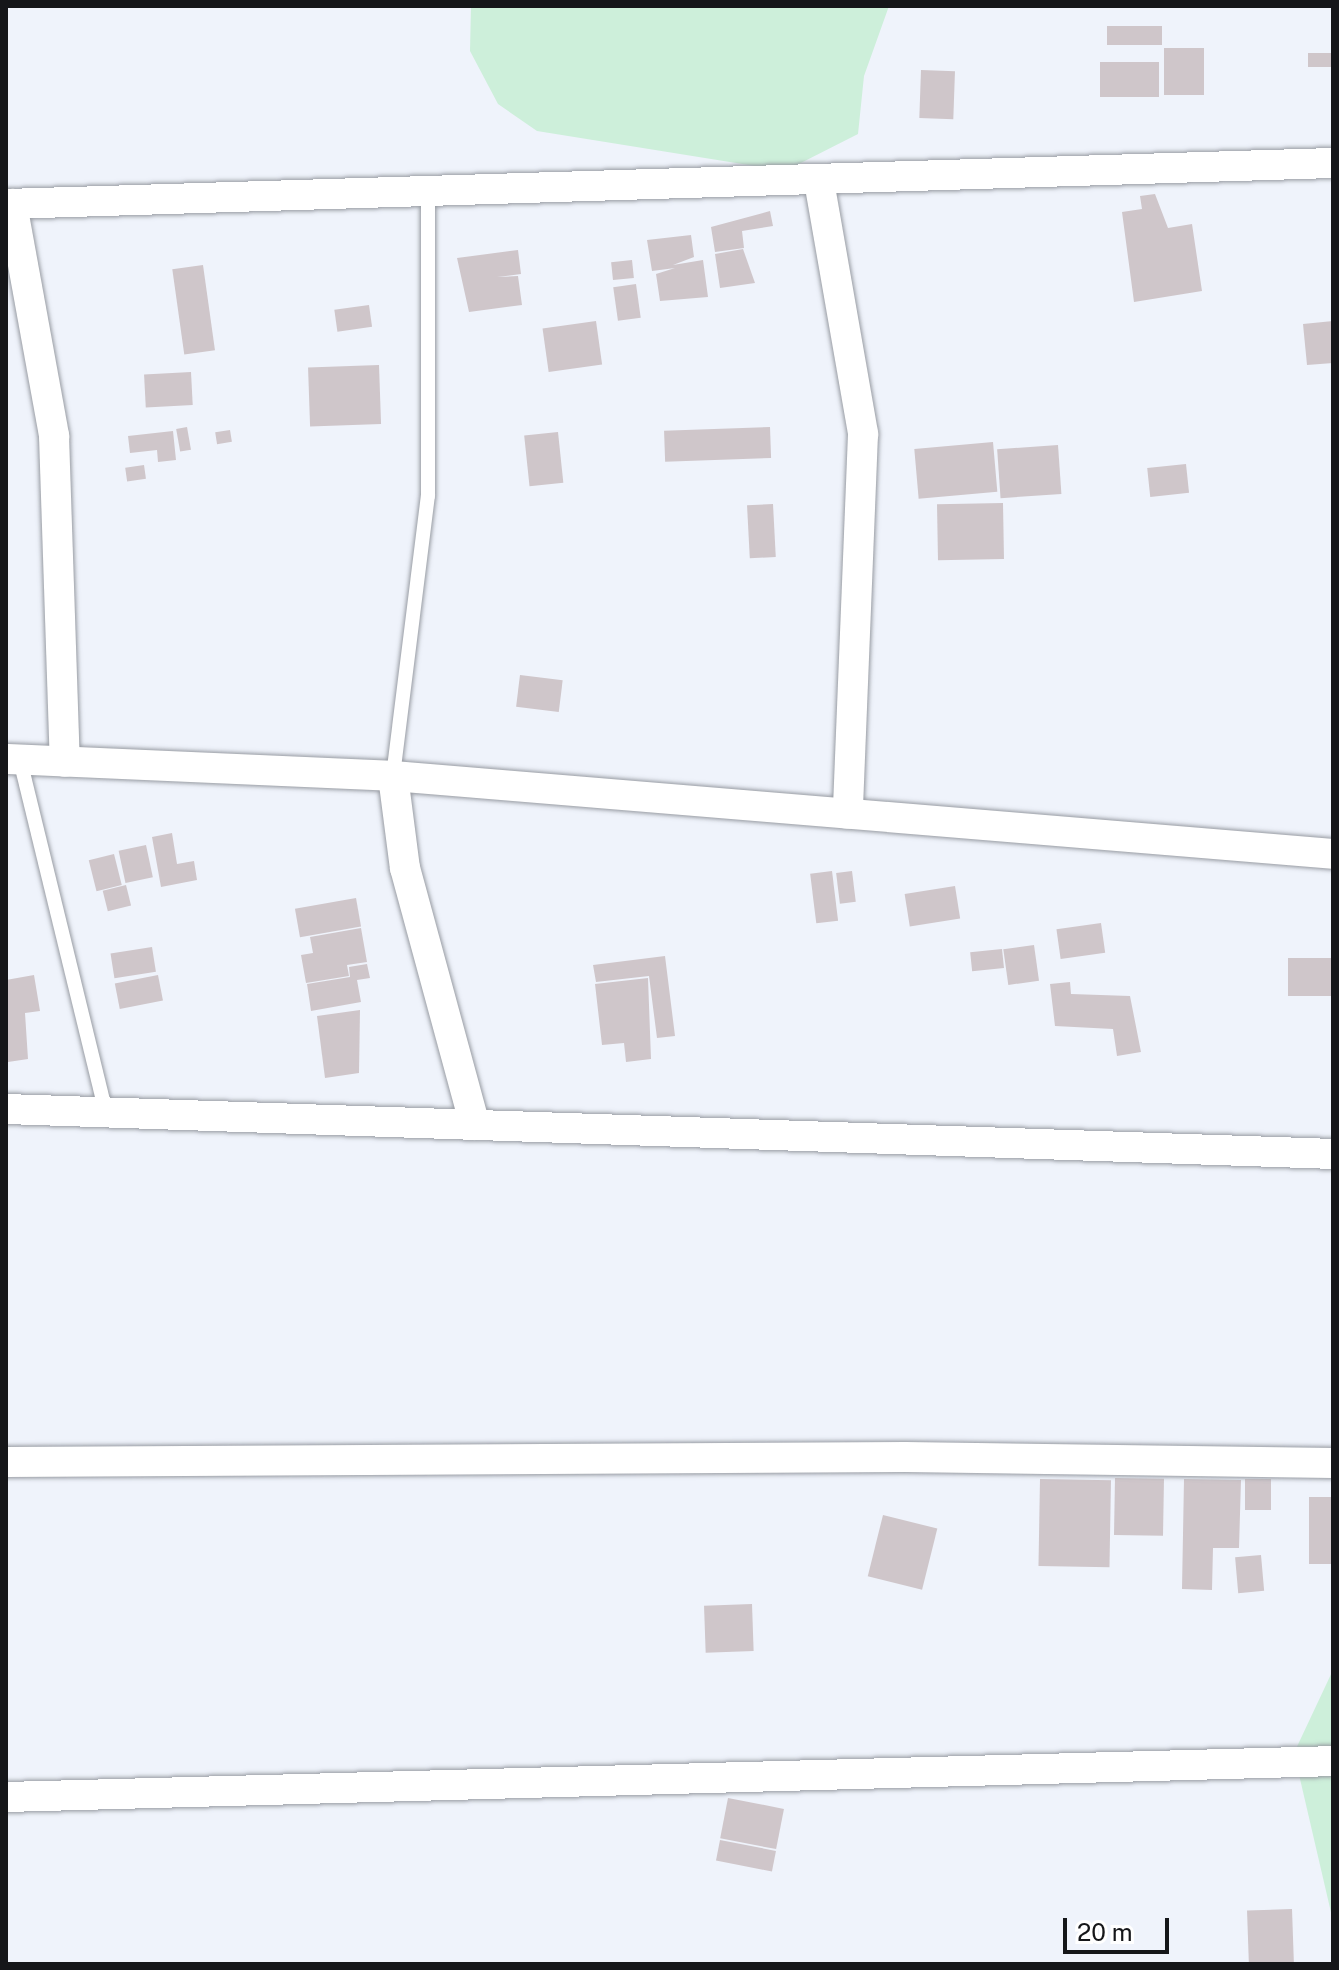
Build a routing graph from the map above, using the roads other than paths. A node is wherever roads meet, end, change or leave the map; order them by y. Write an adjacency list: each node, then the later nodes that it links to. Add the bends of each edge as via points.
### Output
1 (1333, 163): 2 (street)
2 (819, 181): 3 (street); 8 (street, via 863,434)
3 (428, 192): 4 (street); 7 (lane, via 428,496)
4 (9, 204): 6 (street, via 54,436)
5 (13, 759): 6 (street); 11 (lane)
6 (65, 762): 7 (street)
7 (393, 776): 8 (street); 12 (street, via 405,868)
8 (848, 814): 9 (street)
9 (1333, 854)
10 (6, 1109): 11 (street)
11 (106, 1112): 12 (street)
12 (475, 1125): 13 (street)
13 (1333, 1154)
14 (6, 1462): 15 (street, via 905,1457)
15 (1333, 1463)
16 (1333, 1761): 17 (street)
17 (6, 1797)

